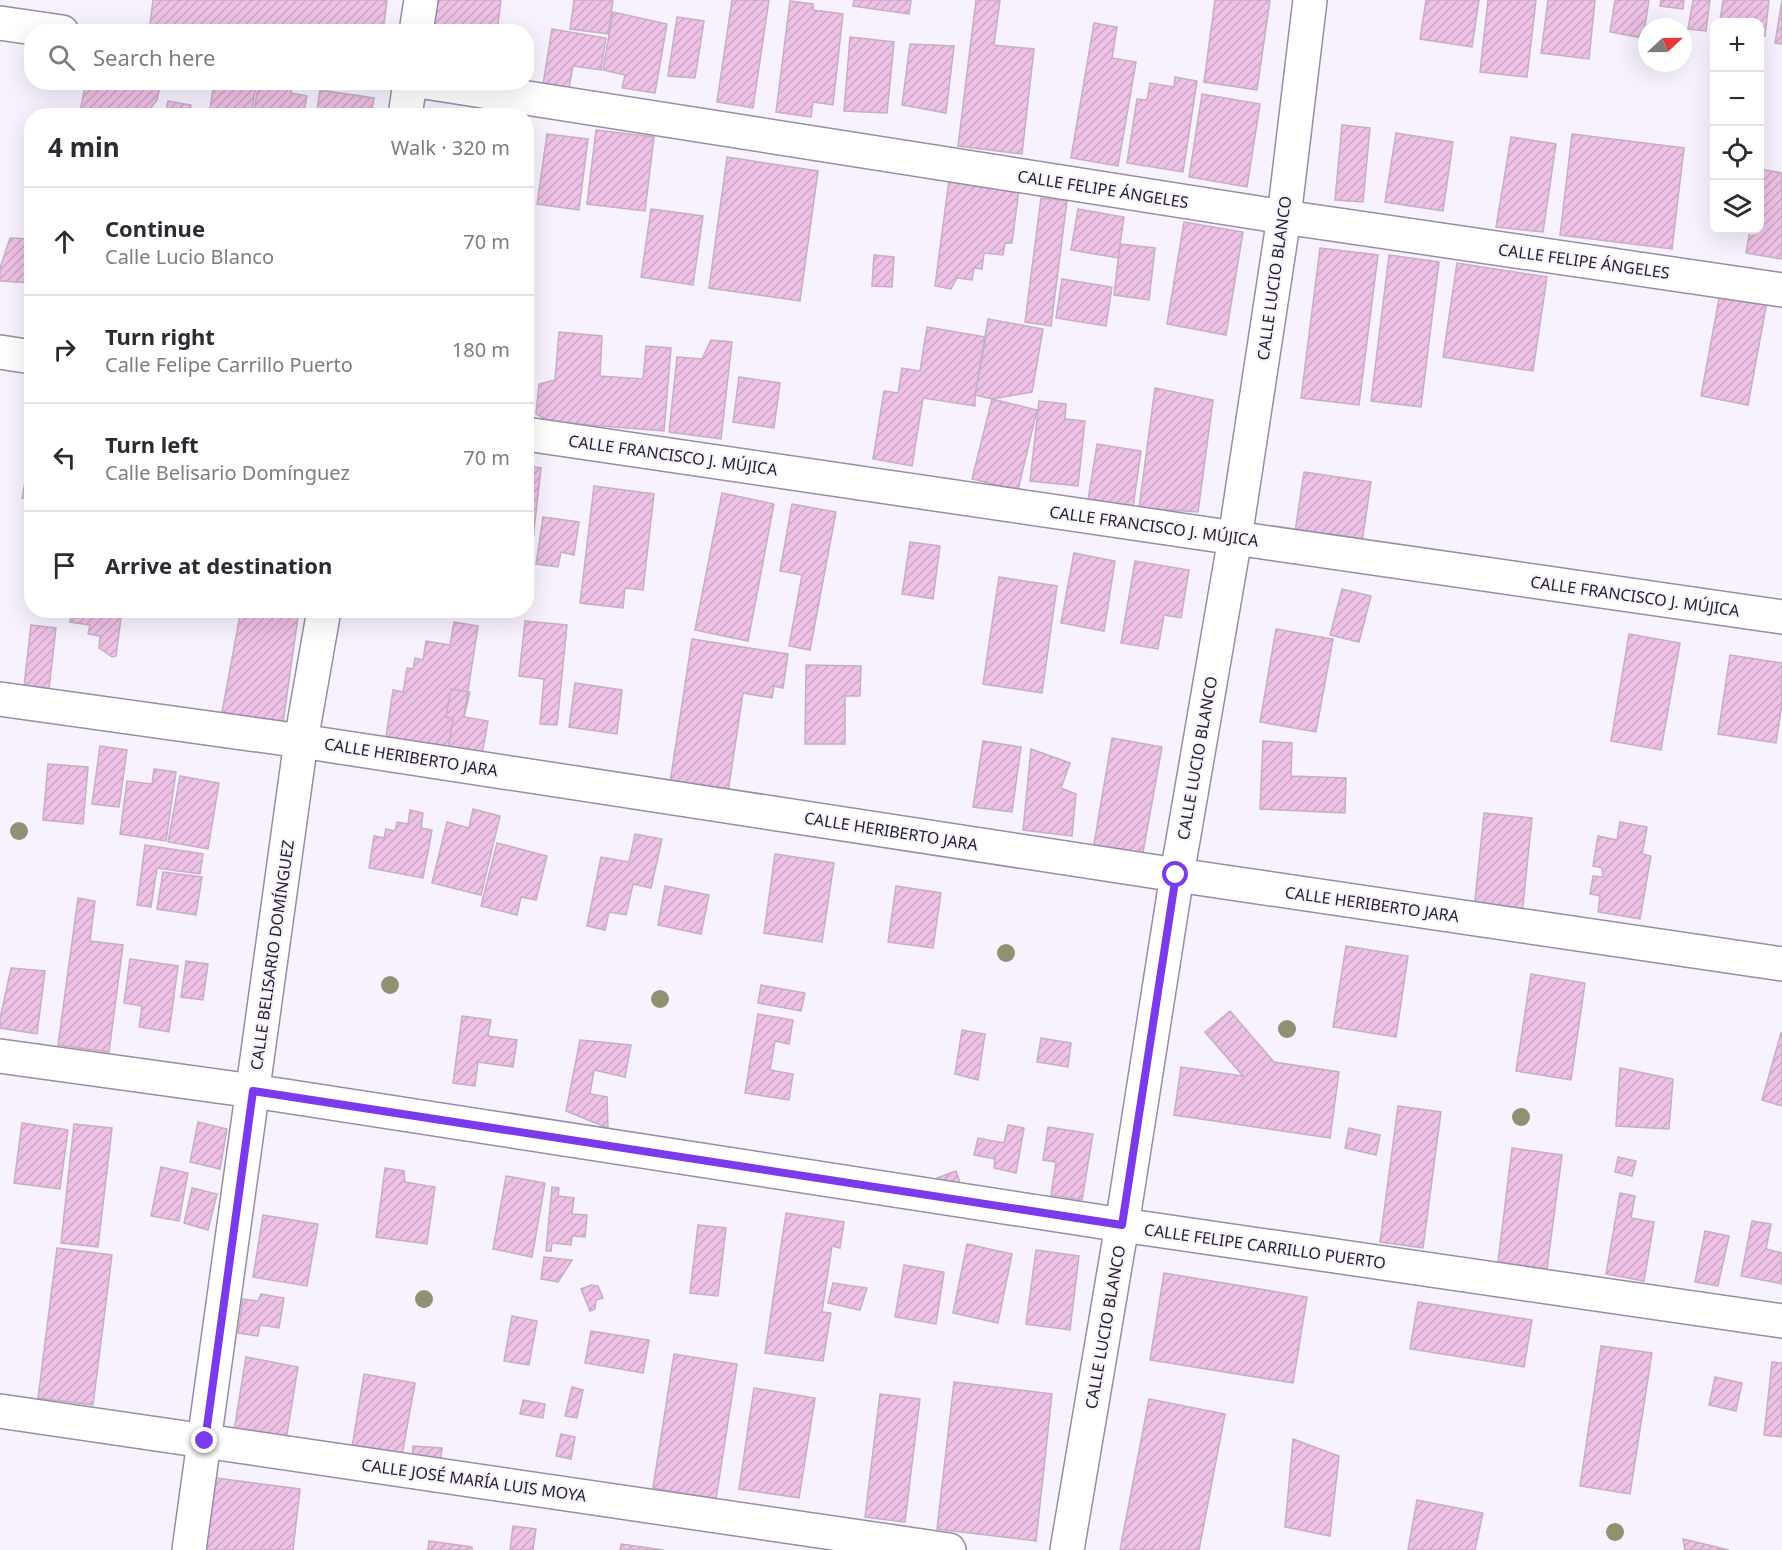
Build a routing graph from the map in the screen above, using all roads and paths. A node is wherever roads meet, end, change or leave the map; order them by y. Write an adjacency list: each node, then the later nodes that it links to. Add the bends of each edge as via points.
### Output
1 (421, 0): 4 (street)
2 (1310, 0): 9 (street, CALLE LUCIO BLANCO)
3 (0, 23): 5 (street)
4 (417, 24)
5 (24, 26)
6 (409, 90): 8 (street)
7 (476, 90): 9 (street, CALLE FELIPE ÁNGELES)
8 (406, 108)
9 (1284, 217): 10 (street, CALLE FELIPE ÁNGELES); 14 (street, CALLE LUCIO BLANCO)
10 (1782, 290)
11 (0, 352): 12 (street)
12 (24, 356)
13 (534, 435): 14 (street, CALLE FRANCISCO J. MÚJICA)
14 (1235, 538): 15 (street, CALLE FRANCISCO J. MÚJICA); 19 (street, CALLE LUCIO BLANCO)
15 (1782, 617)
16 (323, 618): 18 (street, CALLE BELISARIO DOMÍNGUEZ)
17 (0, 699): 18 (street, CALLE HERIBERTO JARA)
18 (301, 741): 19 (street, CALLE HERIBERTO JARA); 22 (street, CALLE BELISARIO DOMÍNGUEZ)
19 (1176, 875): 20 (street, CALLE HERIBERTO JARA); 23 (street, CALLE LUCIO BLANCO)
20 (1782, 964)
21 (0, 1056): 22 (street, CALLE FELIPE CARRILLO PUERTO)
22 (253, 1091): 23 (street, CALLE FELIPE CARRILLO PUERTO); 26 (street, CALLE BELISARIO DOMÍNGUEZ)
23 (1122, 1225): 24 (street, CALLE FELIPE CARRILLO PUERTO); 29 (street, CALLE LUCIO BLANCO)
24 (1782, 1321)
25 (0, 1411): 26 (street, CALLE JOSÉ MARÍA LUIS MOYA)
26 (205, 1441): 27 (street, CALLE BELISARIO DOMÍNGUEZ); 28 (street, CALLE JOSÉ MARÍA LUIS MOYA)
27 (189, 1550)
28 (949, 1550)
29 (1067, 1550)

